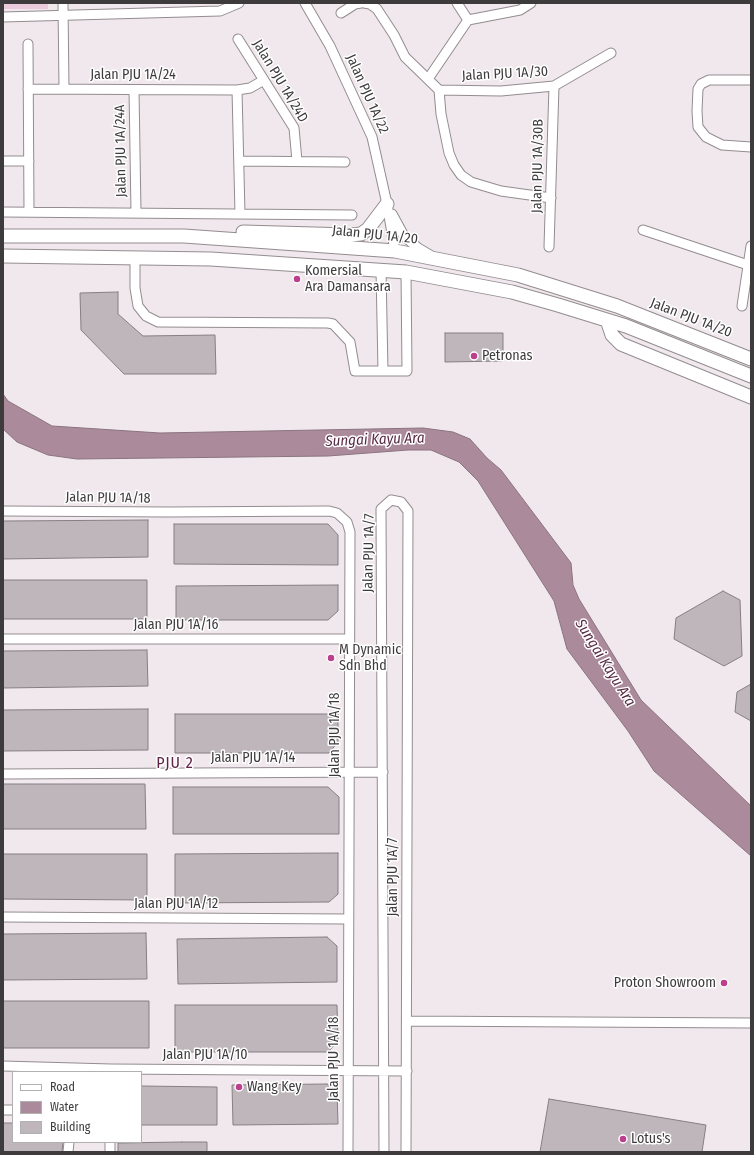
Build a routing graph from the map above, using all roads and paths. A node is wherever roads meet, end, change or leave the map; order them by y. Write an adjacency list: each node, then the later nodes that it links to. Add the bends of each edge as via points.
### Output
1 (63, 3): 8 (street)
2 (239, 3): 8 (street, via 220,11)
3 (305, 3): 30 (street, Jalan PJU 1A/22, via 330,46 372,137)
4 (362, 3): 7 (street, via 355,4); 14 (street, via 370,4 377,9 394,35 404,57)
5 (457, 3): 10 (street)
6 (531, 3): 10 (street, via 520,10)
7 (341, 13)
8 (63, 16): 9 (street); 19 (street)
9 (3, 17)
10 (468, 20): 14 (street)
11 (238, 39): 15 (street, Jalan PJU 1A/24D)
12 (28, 44): 18 (street)
13 (611, 53): 17 (street, Jalan PJU 1A/30)
14 (428, 79): 22 (street)
15 (264, 80): 21 (street, Jalan PJU 1A/24, via 250,88); 27 (street, Jalan PJU 1A/24D, via 294,128)
16 (751, 80): 23 (street, via 709,80 701,84 698,89 697,111 698,127 706,137 722,145)
17 (554, 86): 22 (street, Jalan PJU 1A/30, via 502,91); 29 (street, Jalan PJU 1A/30B)
18 (28, 89): 19 (street, Jalan PJU 1A/24); 25 (street)
19 (64, 89): 20 (street, Jalan PJU 1A/24)
20 (134, 90): 21 (street, Jalan PJU 1A/24); 33 (street, Jalan PJU 1A/24A)
21 (237, 90): 26 (street)
22 (439, 90): 29 (street, via 449,154 461,175 471,182 501,191)
23 (751, 147)
24 (3, 161): 25 (street)
25 (29, 161): 32 (street)
26 (240, 161): 27 (street); 34 (street)
27 (297, 162): 28 (street)
28 (345, 162)
29 (551, 198): 40 (street, Jalan PJU 1A/30B)
30 (387, 204): 38 (street, via 368,229 361,234 207,232); 41 (street, Jalan PJU 1A/22); 44 (street, via 404,236 418,248)
31 (3, 212): 32 (street)
32 (29, 212): 33 (street)
33 (136, 213): 34 (street)
34 (240, 214): 35 (street)
35 (352, 215)
36 (643, 230): 45 (street)
37 (3, 236): 38 (street, Jalan PJU 1A/20)
38 (184, 236): 41 (street, Jalan PJU 1A/20)
39 (751, 246): 45 (street)
40 (550, 247)
41 (395, 251): 44 (street, Jalan PJU 1A/20); 48 (street, via 405,260 450,273)
42 (3, 256): 43 (street)
43 (136, 258): 46 (street, via 211,259); 52 (street, via 135,288 138,306 146,316 158,322 334,324 350,342 354,371)
44 (440, 260): 51 (street, Jalan PJU 1A/20, via 518,275 594,299)
45 (748, 265): 49 (street)
46 (382, 270): 47 (street); 52 (street)
47 (406, 272): 48 (street); 52 (street, via 407,371)
48 (458, 280): 50 (street, via 512,292)
49 (742, 306)
50 (607, 320): 53 (street); 54 (street, via 612,335 621,344)
51 (749, 358)
52 (383, 371)
53 (751, 376)
54 (751, 397)
55 (3, 511): 57 (street, Jalan PJU 1A/18, via 336,513 347,522 350,532)
56 (3, 639): 57 (street, Jalan PJU 1A/16)
57 (349, 639): 58 (street, Jalan PJU 1A/18)
58 (349, 772): 59 (street, Jalan PJU 1A/14); 60 (street, Jalan PJU 1A/14); 62 (street, Jalan PJU 1A/18)
59 (383, 772): 63 (street, Jalan PJU 1A/7, via 382,509 391,500 401,502 408,511); 68 (street, Jalan PJU 1A/7)
60 (3, 774)
61 (3, 917): 62 (street, Jalan PJU 1A/12)
62 (348, 919): 67 (street, Jalan PJU 1A/18)
63 (407, 1021): 64 (street); 69 (street, Jalan PJU 1A/7)
64 (751, 1023)
65 (3, 1066): 66 (street, Jalan PJU 1A/10)
66 (111, 1070): 67 (street, Jalan PJU 1A/10)
67 (348, 1070): 68 (street, Jalan PJU 1A/10); 70 (street, Jalan PJU 1A/18)
68 (384, 1071): 69 (street, Jalan PJU 1A/10); 71 (street, Jalan PJU 1A/7)
69 (407, 1071): 72 (street, Jalan PJU 1A/7)
70 (348, 1152)
71 (384, 1152)
72 (406, 1152)

